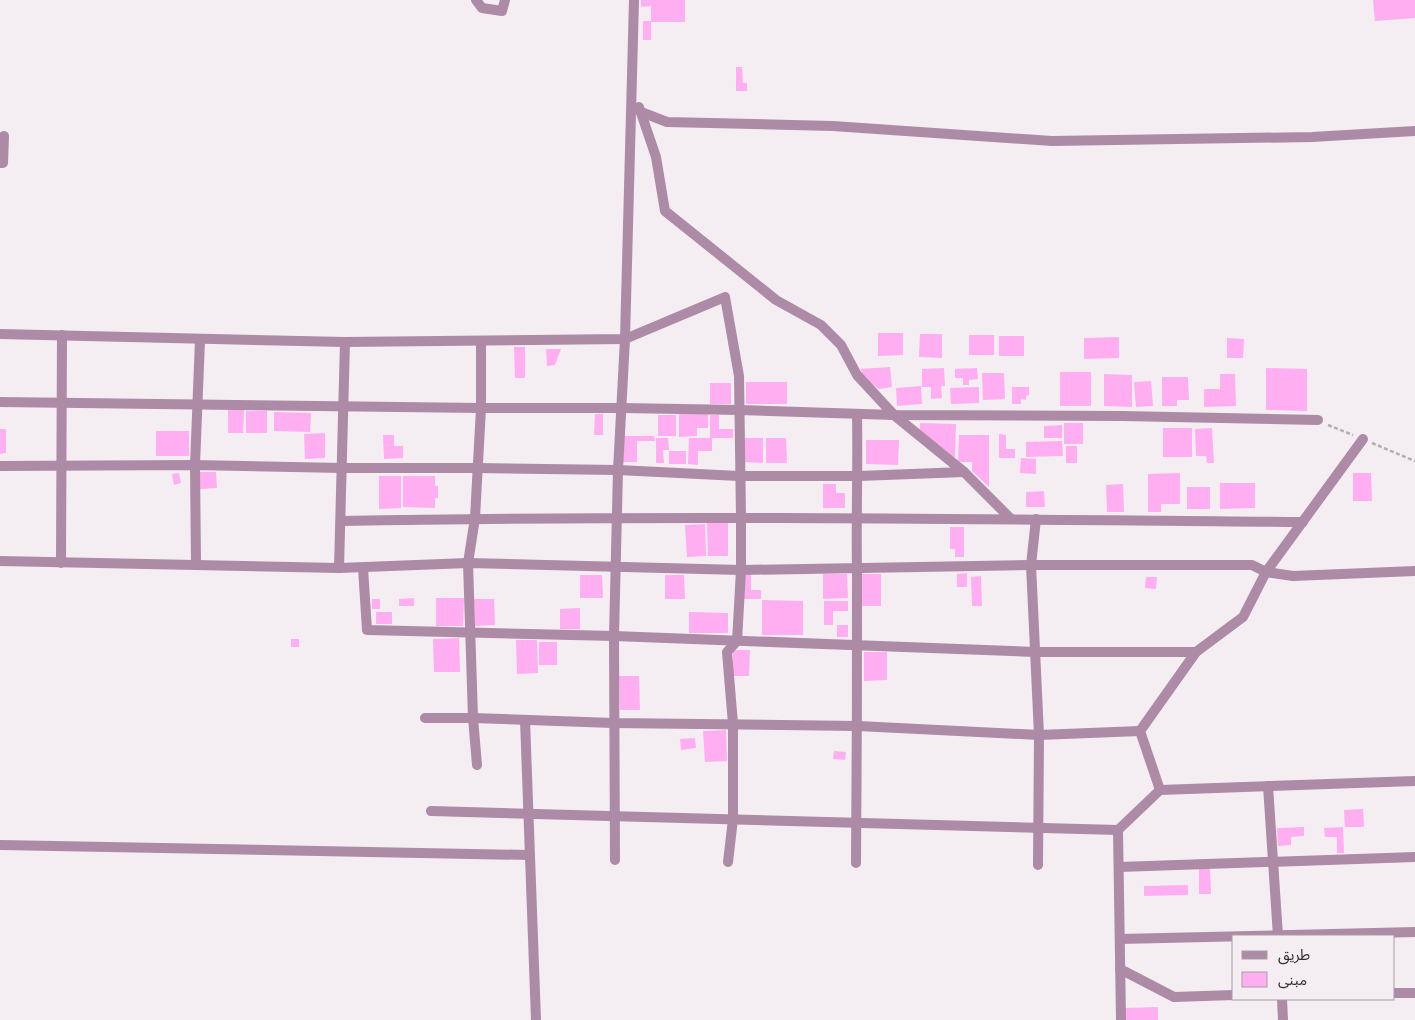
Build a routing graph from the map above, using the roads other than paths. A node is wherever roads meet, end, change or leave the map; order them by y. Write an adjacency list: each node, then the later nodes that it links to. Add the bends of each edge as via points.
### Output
1 (476, 0): 2 (street, via 482,8 502,12)
2 (505, 0)
3 (634, 0): 4 (street)
4 (632, 85): 5 (street); 11 (street)
5 (641, 112): 6 (street, via 668,122 833,126 1052,141 1312,137); 23 (street, via 656,157 666,211 776,300 821,325 842,346 857,375)
6 (1415, 131)
7 (4, 136): 8 (street, via 3,163)
8 (0, 163)
9 (0, 334): 10 (street)
10 (62, 335): 12 (street); 16 (street)
11 (625, 339): 13 (street); 20 (street); 21 (street, via 725,297 739,376)
12 (200, 340): 14 (street); 17 (street)
13 (481, 341): 14 (street); 19 (street)
14 (345, 342): 18 (street)
15 (0, 402): 16 (street)
16 (62, 402): 17 (street); 28 (street)
17 (198, 404): 18 (street); 26 (street)
18 (343, 407): 19 (street); 29 (street)
19 (481, 408): 20 (street); 30 (street)
20 (622, 408): 21 (street); 31 (street)
21 (739, 410): 22 (street); 33 (street)
22 (857, 414): 23 (street); 34 (street)
23 (894, 415): 24 (street); 32 (street)
24 (1318, 420)
25 (1363, 439): 42 (street)
26 (195, 465): 28 (street); 29 (street); 46 (street)
27 (0, 466): 28 (street)
28 (62, 467): 44 (street)
29 (342, 468): 30 (street); 41 (street)
30 (477, 468): 31 (street); 35 (street)
31 (618, 470): 33 (street); 38 (street)
32 (964, 472): 34 (street); 39 (street)
33 (739, 476): 34 (street); 36 (street)
34 (859, 476): 37 (street)
35 (475, 518): 38 (street); 41 (street); 45 (street)
36 (740, 518): 37 (street); 38 (street); 52 (street)
37 (857, 518): 39 (street); 51 (street)
38 (616, 519): 50 (street)
39 (1012, 519): 40 (street)
40 (1036, 519): 42 (street); 47 (street)
41 (341, 521): 48 (street)
42 (1303, 522): 54 (street)
43 (0, 562): 44 (street)
44 (61, 563): 46 (street)
45 (468, 563): 49 (street); 50 (street); 55 (street)
46 (196, 564): 48 (street)
47 (1032, 566): 51 (street); 54 (street, via 1252,565); 59 (street)
48 (340, 568): 49 (street)
49 (363, 568): 55 (street, via 367,630)
50 (615, 568): 52 (street); 56 (street)
51 (856, 568): 52 (street); 58 (street)
52 (741, 570): 57 (street)
53 (1415, 571): 54 (street, via 1292,576)
54 (1266, 572): 60 (street, via 1243,617)
55 (470, 632): 56 (street); 62 (street)
56 (614, 636): 57 (street); 64 (street)
57 (737, 641): 58 (street); 65 (street, via 727,652)
58 (857, 645): 59 (street); 66 (street)
59 (1035, 652): 60 (street); 68 (street)
60 (1196, 652): 67 (street)
61 (425, 718): 62 (street)
62 (473, 718): 63 (street); 69 (street)
63 (525, 720): 64 (street); 74 (street)
64 (614, 723): 65 (street); 75 (street)
65 (732, 724): 66 (street); 76 (street)
66 (858, 726): 68 (street); 77 (street)
67 (1140, 731): 68 (street); 72 (street)
68 (1039, 735): 78 (street)
69 (477, 765)
70 (1415, 781): 71 (street)
71 (1268, 786): 72 (street); 84 (street)
72 (1160, 790): 79 (street)
73 (431, 810): 74 (street)
74 (528, 813): 75 (street); 81 (street)
75 (616, 816): 76 (street); 83 (street)
76 (733, 819): 77 (street); 85 (street)
77 (856, 822): 78 (street); 86 (street)
78 (1038, 828): 79 (street); 87 (street)
79 (1118, 830): 88 (street)
80 (0, 845): 81 (street)
81 (530, 856): 99 (street)
82 (1415, 857): 84 (street)
83 (615, 860)
84 (1273, 861): 88 (street); 90 (street)
85 (728, 862)
86 (856, 863)
87 (1038, 866)
88 (1119, 867): 93 (street)
89 (1415, 932): 91 (street)
90 (1278, 935)
91 (1312, 935)
92 (1232, 937): 93 (street)
93 (1120, 939): 94 (street)
94 (1120, 969): 97 (street, via 1174,997); 100 (street)
95 (1395, 993): 96 (street)
96 (1415, 993)
97 (1232, 995)
98 (1282, 1000): 101 (street)
99 (536, 1020)
100 (1121, 1020)
101 (1283, 1020)

